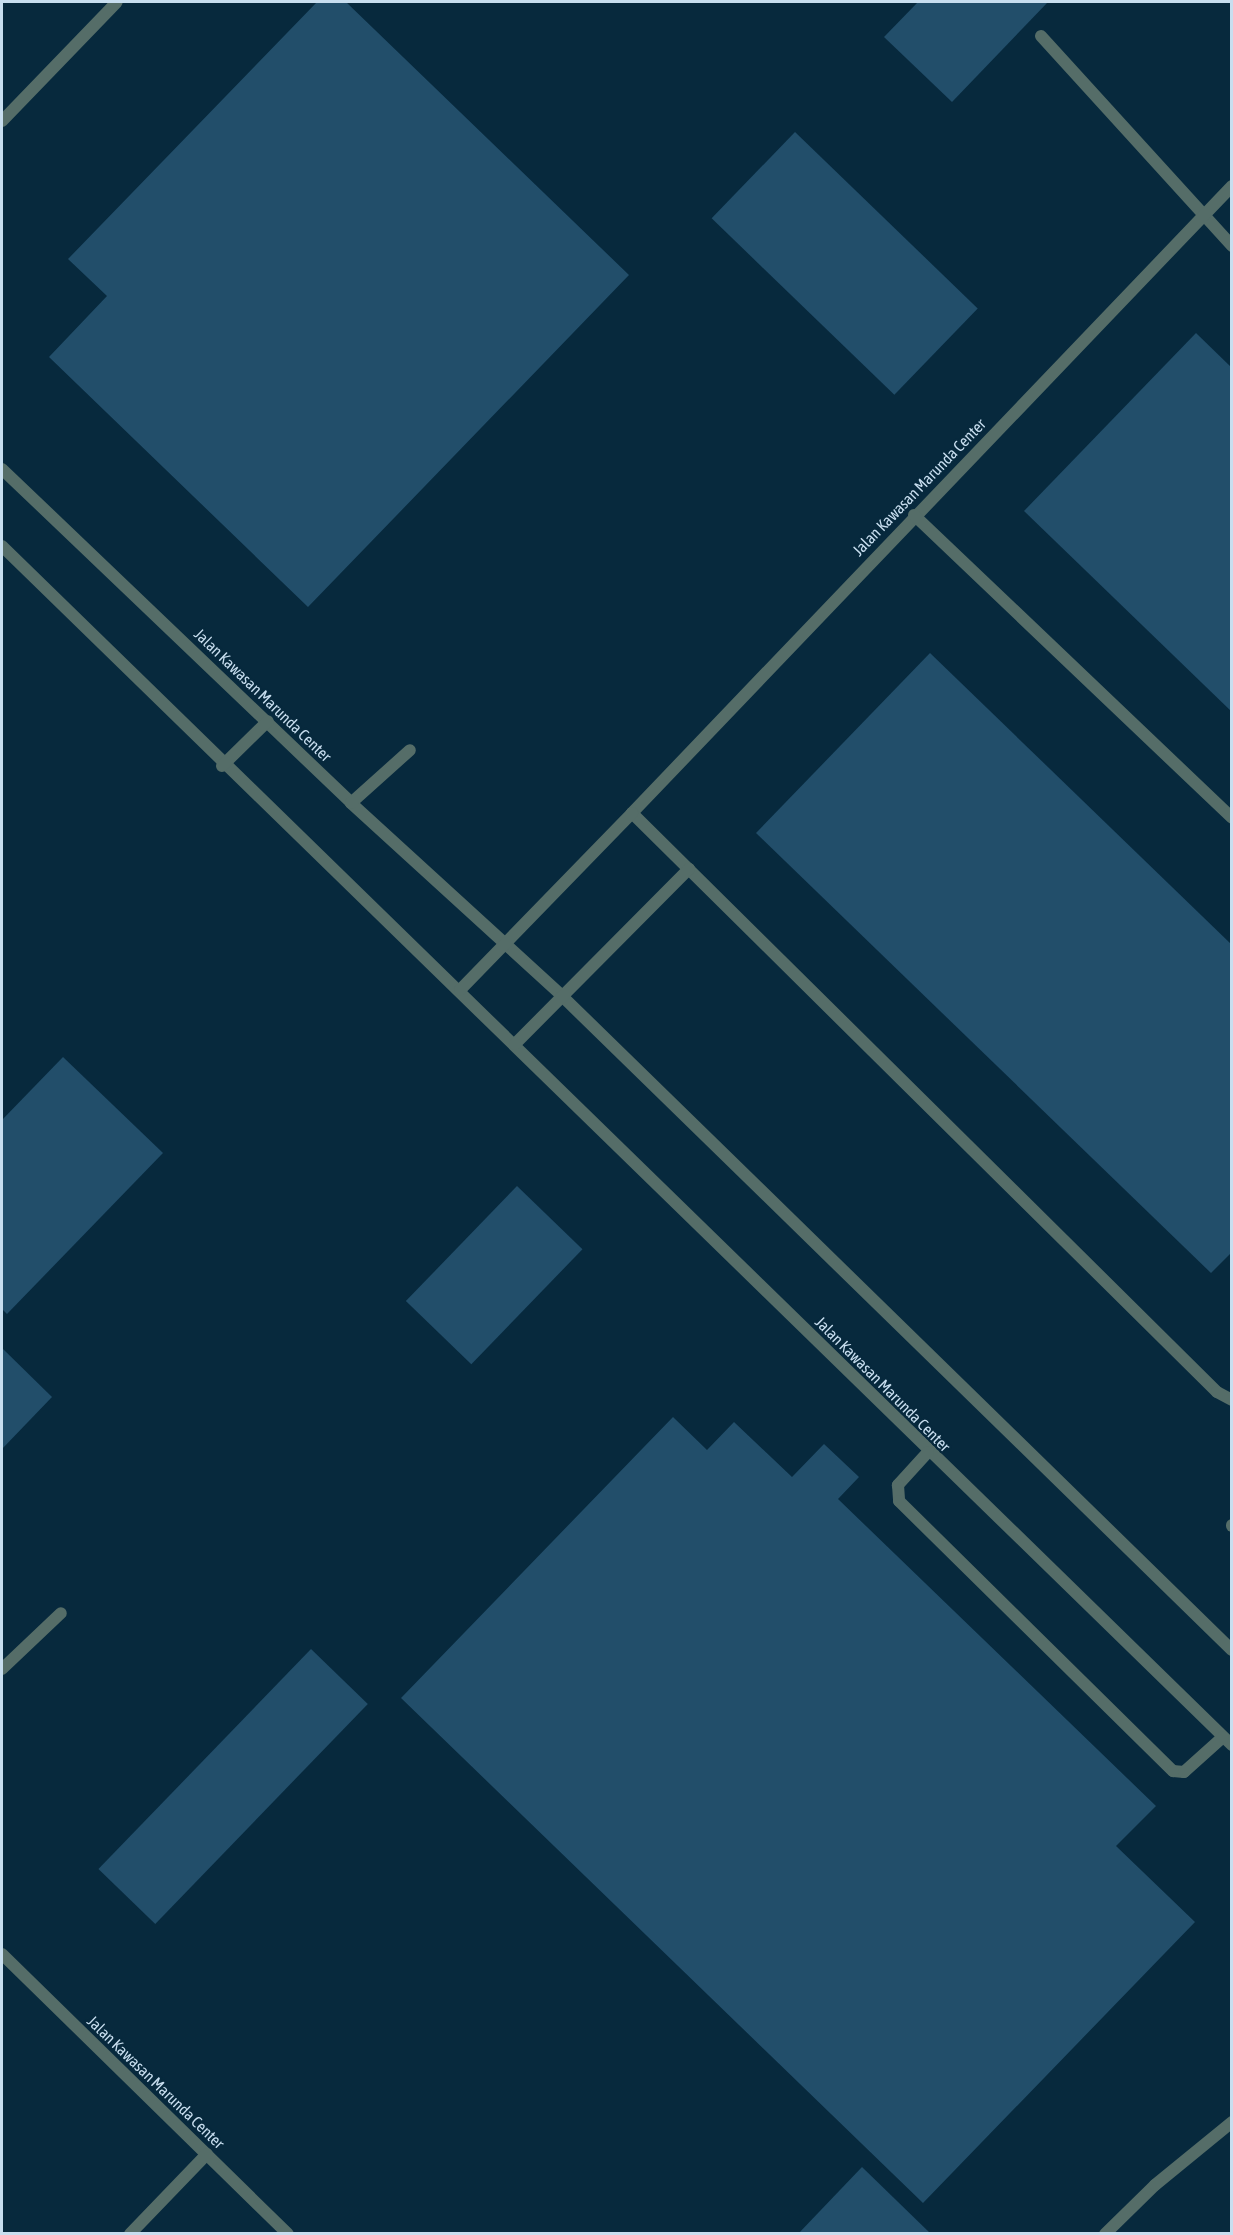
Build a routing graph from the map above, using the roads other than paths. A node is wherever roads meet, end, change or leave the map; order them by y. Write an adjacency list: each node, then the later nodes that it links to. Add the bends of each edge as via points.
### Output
1 (117, 2): 3 (lane)
2 (1041, 36): 5 (lane)
3 (2, 121)
4 (1232, 186): 5 (lane, Jalan Kawasan Marunda Center)
5 (1202, 218): 6 (lane); 8 (lane, Jalan Kawasan Marunda Center)
6 (1232, 246)
7 (2, 469): 10 (lane, Jalan Kawasan Marunda Center)
8 (914, 515): 14 (lane, Jalan Kawasan Marunda Center); 15 (lane)
9 (2, 546): 12 (lane, Jalan Kawasan Marunda Center)
10 (268, 721): 12 (lane); 13 (lane, Jalan Kawasan Marunda Center)
11 (410, 750): 13 (lane)
12 (222, 766): 18 (lane, Jalan Kawasan Marunda Center)
13 (351, 803): 17 (lane, Jalan Kawasan Marunda Center)
14 (632, 813): 16 (lane); 17 (lane, Jalan Kawasan Marunda Center)
15 (1232, 818)
16 (689, 869): 19 (lane); 21 (lane, via 1217,1392)
17 (502, 944): 18 (lane, Jalan Kawasan Marunda Center); 19 (lane, Jalan Kawasan Marunda Center)
18 (460, 990): 20 (lane, Jalan Kawasan Marunda Center)
19 (562, 996): 20 (lane); 24 (lane, Jalan Kawasan Marunda Center)
20 (515, 1044): 22 (lane, Jalan Kawasan Marunda Center)
21 (1232, 1400)
22 (928, 1452): 26 (lane, Jalan Kawasan Marunda Center); 26 (lane, via 898,1485 899,1501 1173,1771 1184,1772)
23 (61, 1613): 25 (lane)
24 (1232, 1650)
25 (2, 1669)
26 (1227, 1741)
27 (2, 1954): 29 (lane, Jalan Kawasan Marunda Center)
28 (1232, 2122): 32 (lane, via 1155,2185)
29 (207, 2154): 30 (lane); 31 (lane, Jalan Kawasan Marunda Center)
30 (130, 2234)
31 (288, 2234)
32 (1105, 2234)

